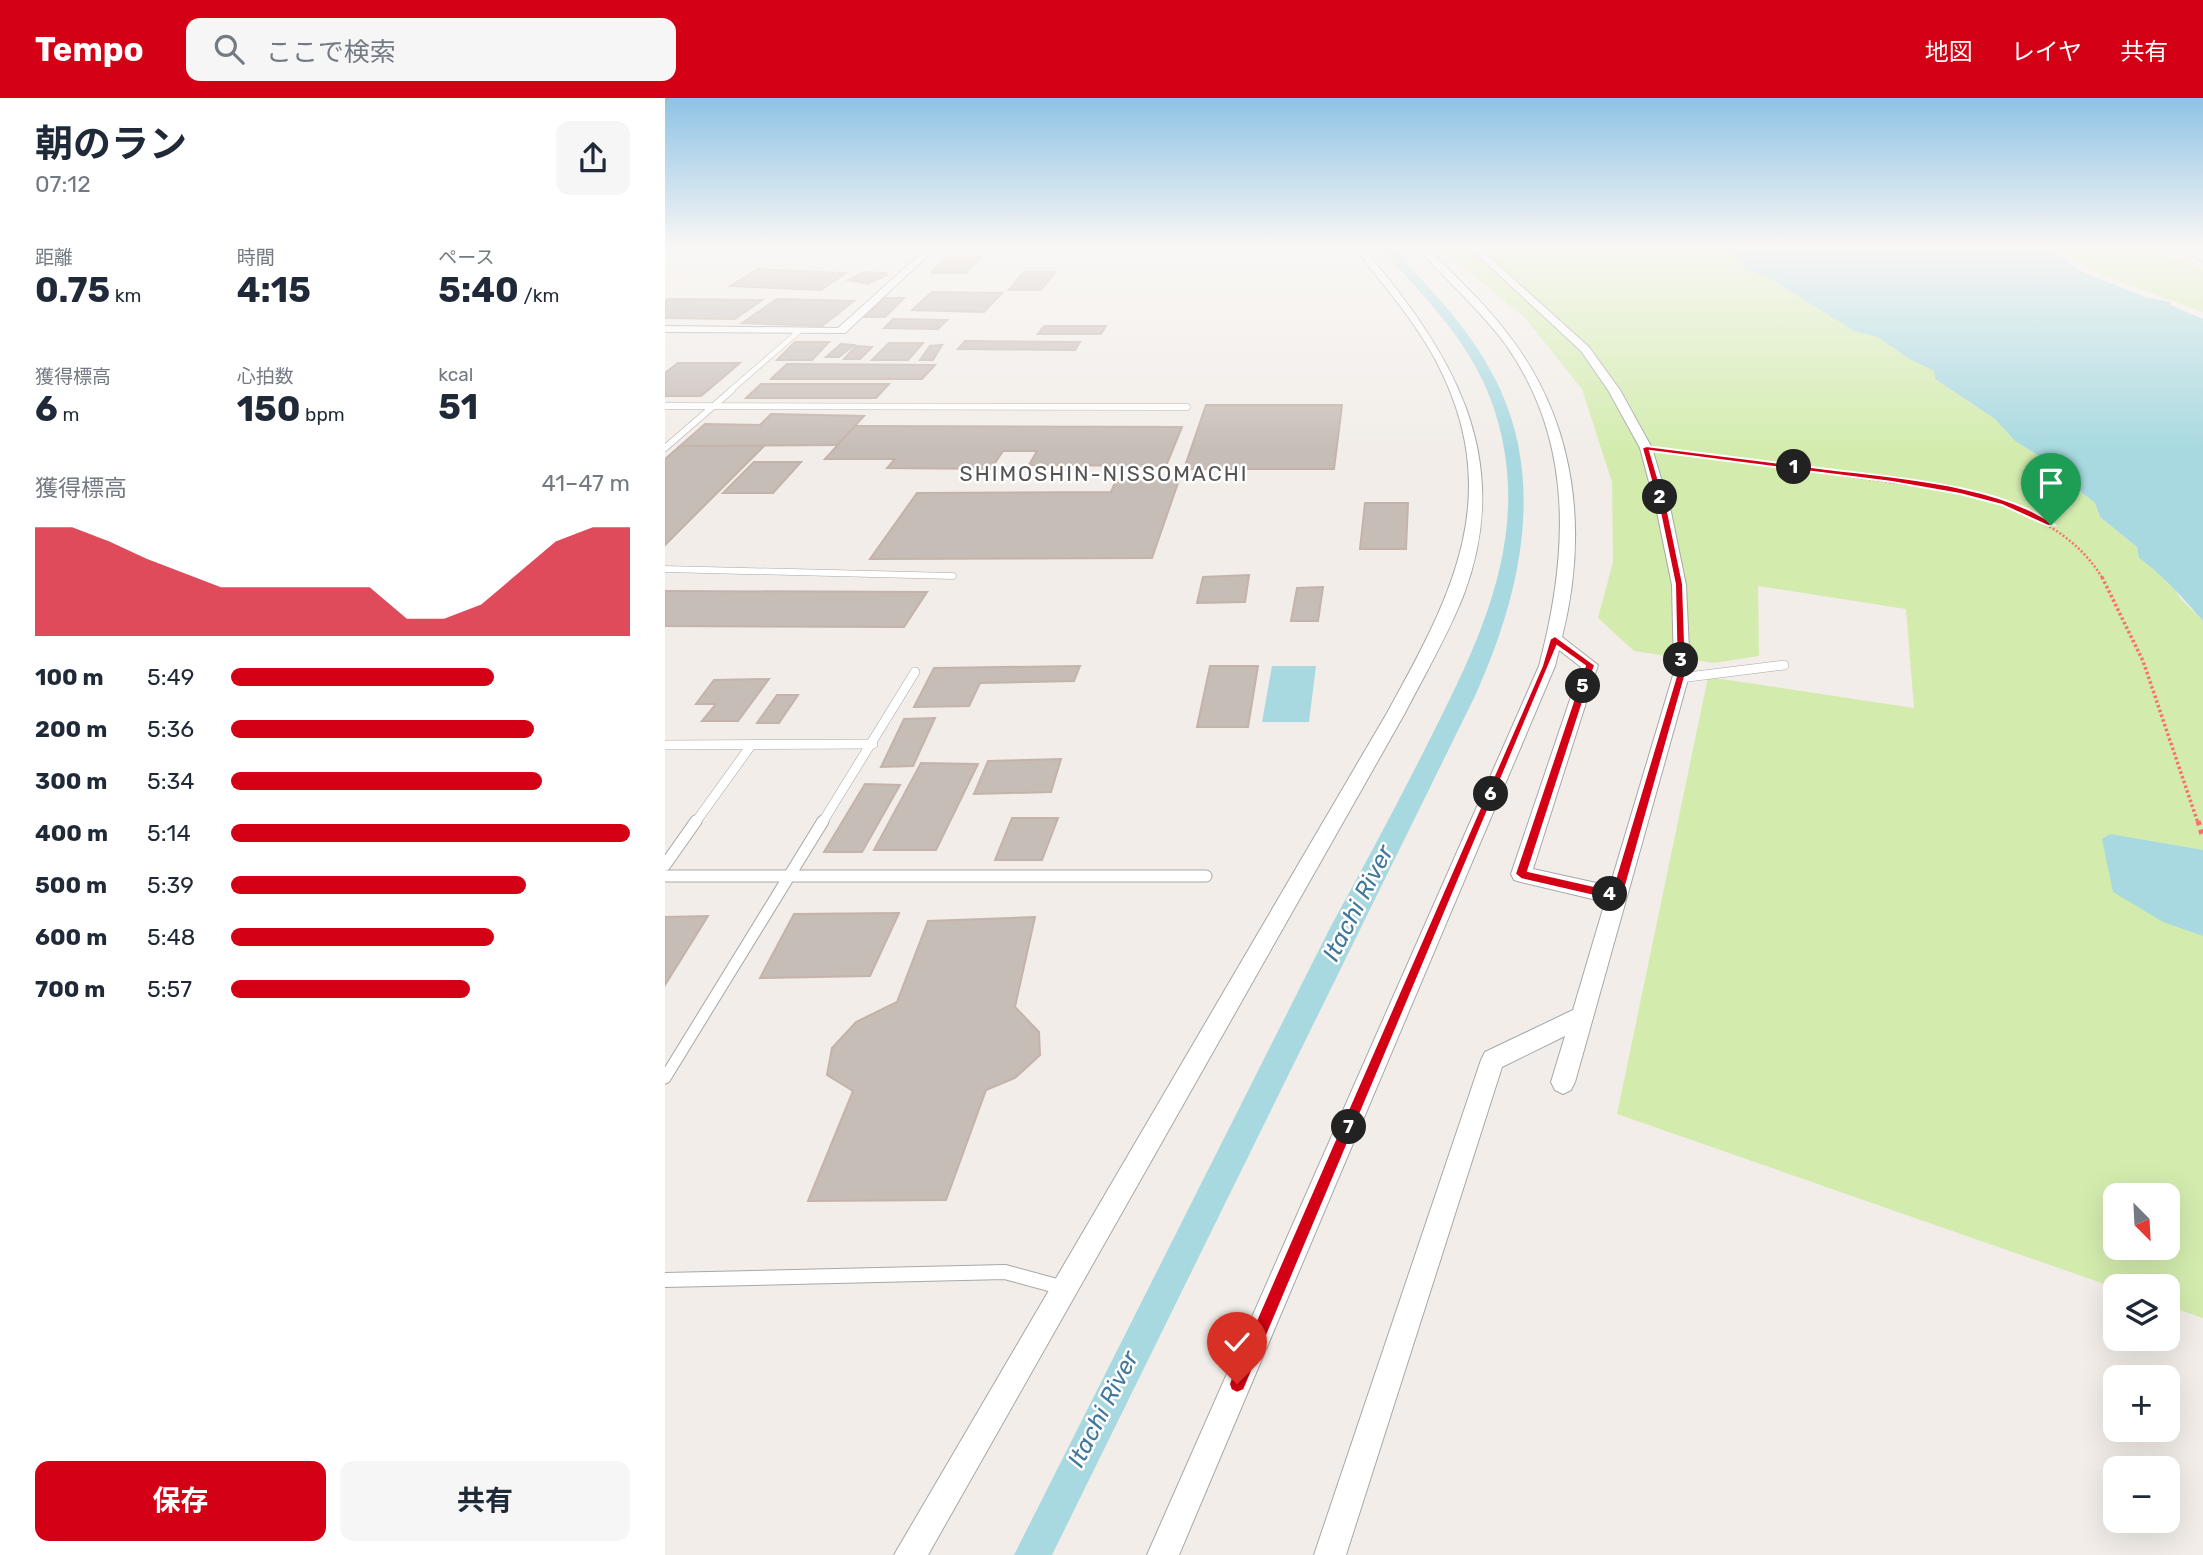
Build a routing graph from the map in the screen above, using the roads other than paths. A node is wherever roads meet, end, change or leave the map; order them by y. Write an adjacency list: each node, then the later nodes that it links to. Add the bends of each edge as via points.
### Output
1 (859, 315): 6 (street, via 841,331)
2 (1414, 315): 29 (street, via 1454,382 1467,418 1476,485 1463,574 1439,634 1396,713)
3 (1487, 315): 13 (street, via 1521,360 1564,459 1570,490 1570,558)
4 (1552, 315): 16 (street, via 1585,349 1614,390 1646,448 1679,584)
5 (665, 329): 6 (street)
6 (798, 332): 8 (lane)
7 (665, 406): 8 (lane)
8 (713, 406): 9 (lane); 10 (lane)
9 (1187, 407)
10 (665, 448)
11 (665, 569): 12 (lane)
12 (953, 576)
13 (1555, 639): 24 (street, via 1590,665 1521,874); 31 (street)
14 (1784, 665): 16 (lane)
15 (915, 673): 18 (lane)
16 (1680, 678): 24 (street)
17 (753, 744): 18 (lane); 19 (lane); 20 (lane)
18 (873, 744): 22 (lane)
19 (665, 745)
20 (665, 864)
21 (665, 876): 22 (lane)
22 (789, 876): 23 (lane); 26 (lane)
23 (1206, 876)
24 (1616, 896): 25 (street)
25 (1581, 1017): 27 (street); 32 (street, via 1493,1060)
26 (666, 1074)
27 (1563, 1082)
28 (665, 1280): 29 (lane, via 1005,1272)
29 (1064, 1288): 30 (street)
30 (910, 1555)
31 (1163, 1555)
32 (1330, 1555)

